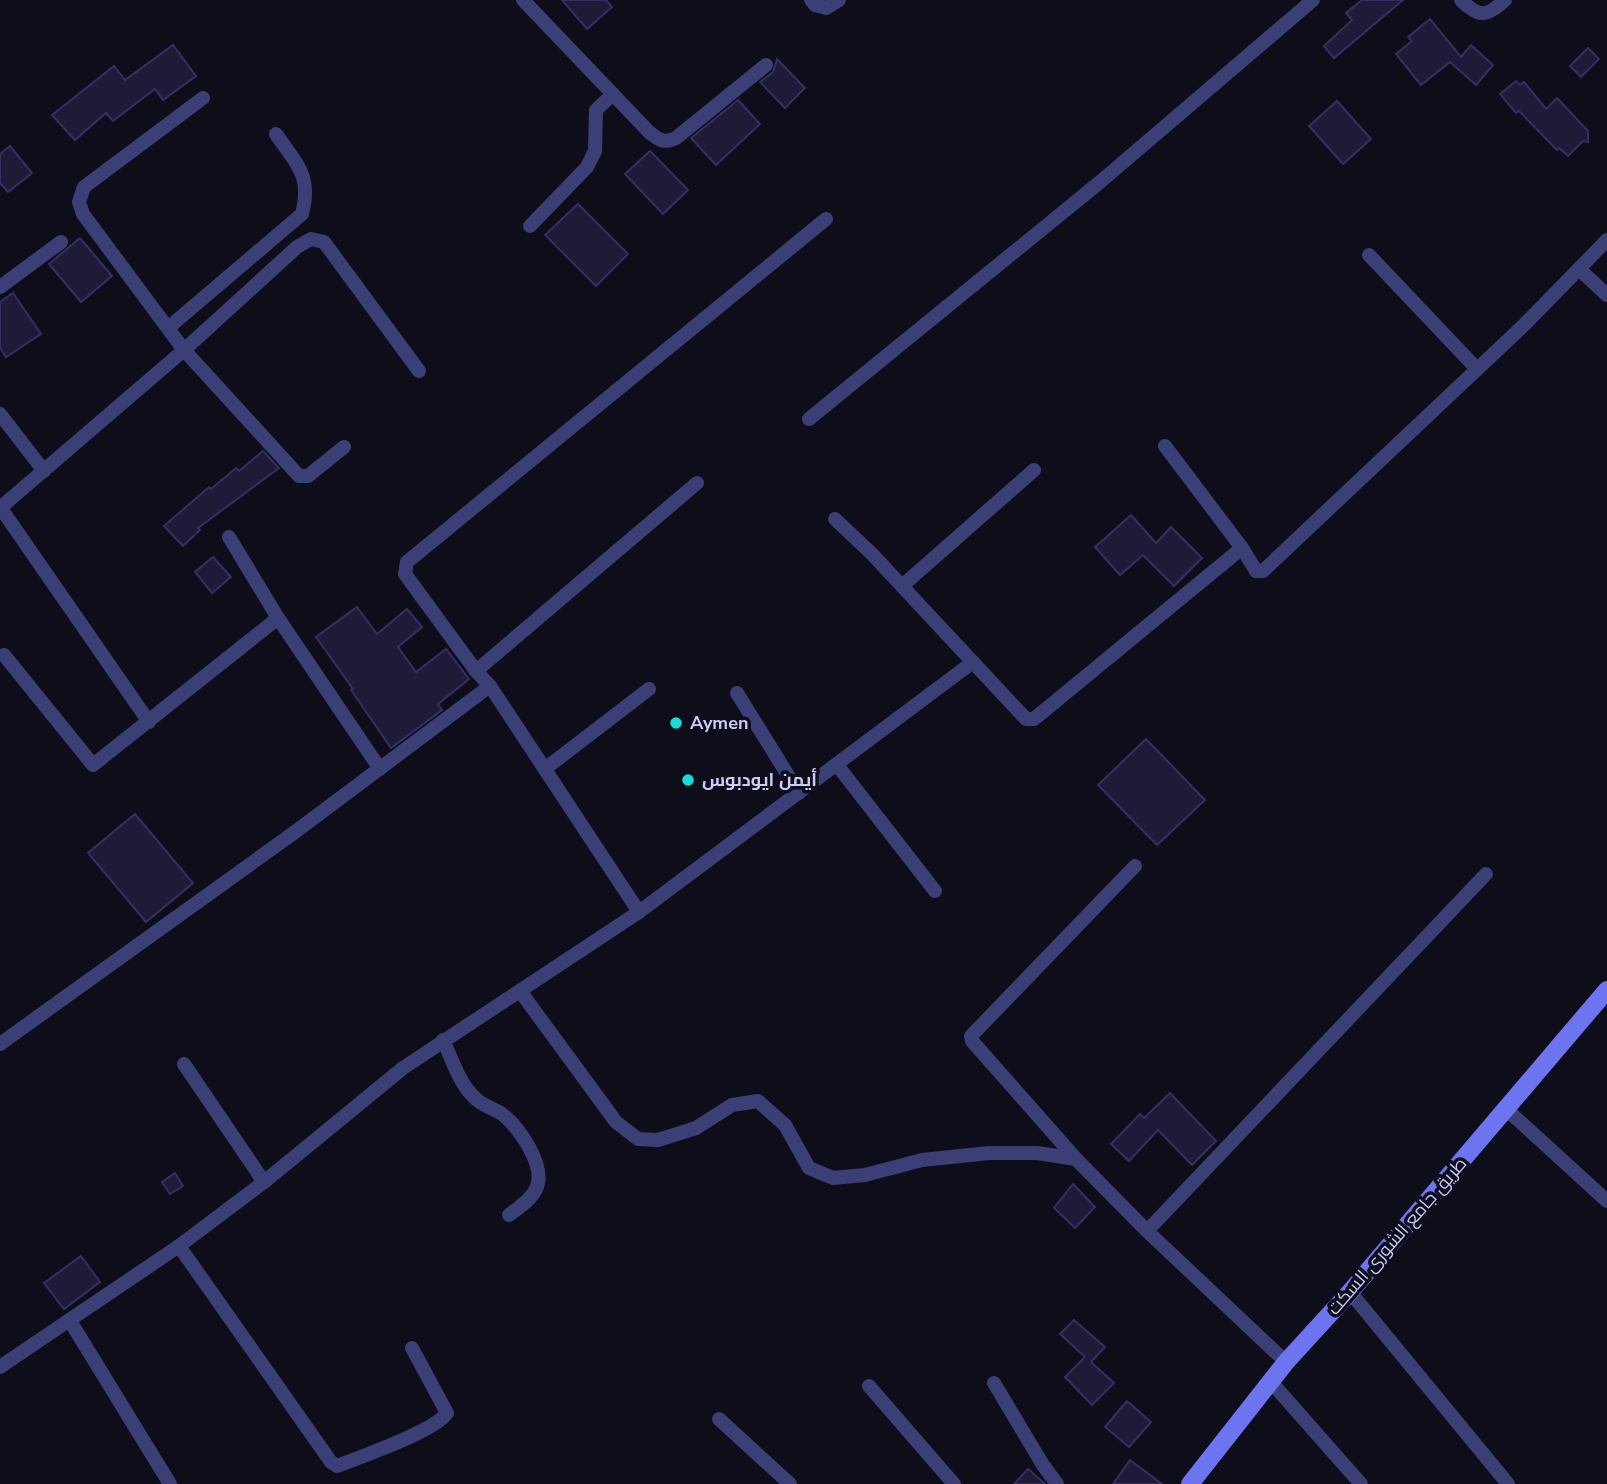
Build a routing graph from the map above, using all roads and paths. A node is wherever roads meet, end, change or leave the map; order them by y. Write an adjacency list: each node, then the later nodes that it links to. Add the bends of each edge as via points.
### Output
1 (523, 0): 8 (street)
2 (811, 0): 3 (street, via 826,8)
3 (839, 0)
4 (1314, 0): 24 (street)
5 (1461, 0): 6 (street, via 1483,13 1493,12)
6 (1505, 0)
7 (766, 65): 8 (street, via 669,142 649,132)
8 (613, 94): 12 (street, via 596,110 595,151 587,167)
9 (202, 98): 19 (street, via 84,187 79,202 83,214)
10 (276, 134): 19 (street, via 307,186 302,214)
11 (826, 219): 38 (street, via 407,562 405,574)
12 (530, 226)
13 (1607, 240): 16 (street)
14 (61, 242): 17 (street)
15 (1369, 256): 21 (street)
16 (1579, 269): 18 (street); 21 (street)
17 (0, 287)
18 (1607, 295)
19 (168, 328): 20 (street)
20 (184, 350): 22 (street, via 311,239 324,242); 26 (street, via 299,476 308,476); 28 (street)
21 (1477, 369): 33 (street, via 1264,571 1256,571)
22 (419, 370)
23 (0, 414): 28 (street)
24 (809, 419)
25 (1165, 446): 33 (street)
26 (344, 447)
27 (1034, 470): 34 (street)
28 (44, 471): 30 (street)
29 (697, 483): 38 (street)
30 (0, 507): 42 (street)
31 (835, 519): 34 (street)
32 (229, 537): 35 (street)
33 (1242, 548): 37 (street, via 1034,719 1026,719)
34 (902, 586): 37 (street)
35 (278, 618): 42 (street); 45 (street)
36 (4, 655): 42 (street, via 93,765)
37 (972, 662): 43 (street)
38 (476, 671): 39 (street)
39 (491, 686): 44 (street); 45 (street)
40 (649, 689): 44 (street)
41 (737, 693): 46 (street)
42 (149, 722)
43 (837, 765): 46 (street); 49 (street)
44 (546, 768): 50 (street)
45 (380, 769): 54 (street)
46 (799, 793): 50 (street)
47 (1135, 866): 57 (street, via 971,1036)
48 (1486, 874): 61 (street)
49 (935, 891)
50 (639, 912): 51 (street)
51 (520, 990): 53 (street); 57 (street, via 616,1122 638,1139 658,1140 696,1128 732,1105 758,1101 785,1125 809,1168 833,1178 922,1160 989,1153)
52 (1607, 990): 56 (main road, طريق جامع الشورى السكت)
53 (443, 1040): 58 (street); 60 (street, via 472,1096 504,1115 538,1166 536,1189)
54 (0, 1044)
55 (184, 1064): 58 (street)
56 (1505, 1108): 59 (street); 63 (main road, طريق جامع الشورى السكت)
57 (1076, 1159): 61 (street)
58 (264, 1182): 62 (street)
59 (1607, 1201)
60 (509, 1215)
61 (1147, 1231): 66 (street)
62 (179, 1246): 64 (street); 65 (street, via 337,1466 443,1419 445,1406)
63 (1350, 1292): 66 (main road, طريق جامع الشورى السكت); 78 (street)
64 (70, 1321): 67 (street); 72 (street)
65 (412, 1348)
66 (1286, 1362): 68 (main road, طريق جامع الشورى السكت)
67 (0, 1367)
68 (1271, 1382): 76 (main road, طريق جامع الشورى السكت); 77 (street)
69 (994, 1383): 75 (street)
70 (869, 1386): 74 (street)
71 (719, 1419): 73 (street)
72 (170, 1484)
73 (790, 1484)
74 (954, 1484)
75 (1057, 1484)
76 (1190, 1484)
77 (1361, 1484)
78 (1508, 1484)

